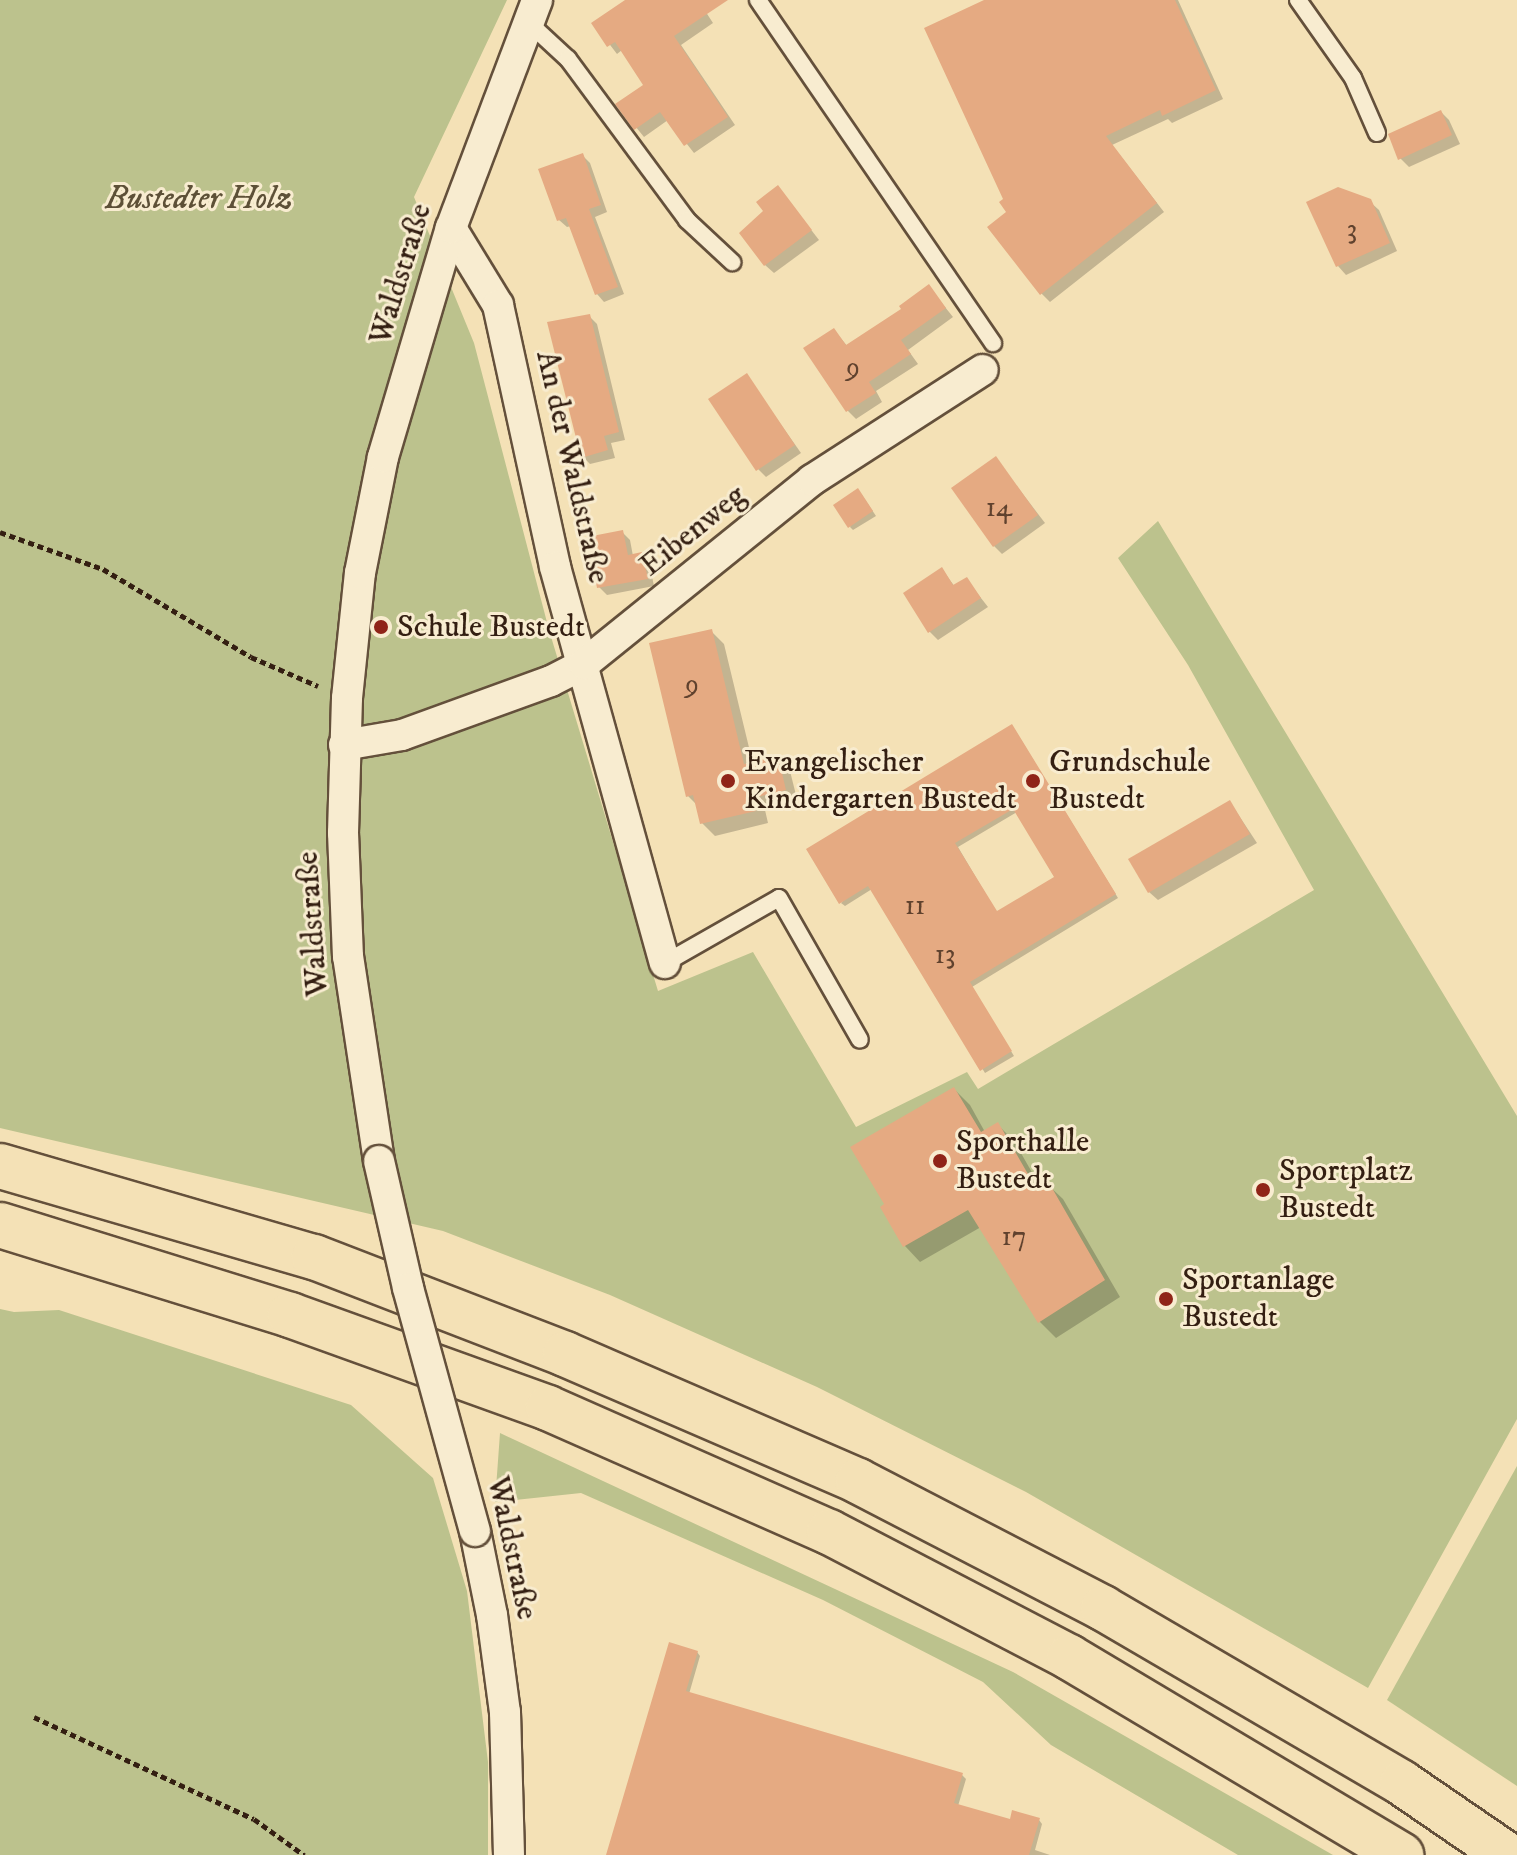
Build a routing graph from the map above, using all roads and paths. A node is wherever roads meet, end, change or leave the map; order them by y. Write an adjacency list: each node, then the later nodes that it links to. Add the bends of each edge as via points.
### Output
1 (758, 0): 7 (lane)
2 (1298, 0): 4 (lane, via 1353,78)
3 (533, 11): 5 (street, Waldstraße); 6 (lane, via 687,220)
4 (1377, 133)
5 (451, 228): 9 (street, An der Waldstraße, via 498,305 555,567); 10 (street, Waldstraße, via 383,457 360,573)
6 (732, 262)
7 (988, 357): 9 (street, Eibenweg, via 812,480)
8 (0, 532): 10 (path, via 103,569 251,657)
9 (584, 664): 11 (street, Eibenweg, via 402,735); 12 (street, An der Waldstraße)
10 (347, 698): 11 (street, Waldstraße)
11 (344, 745): 18 (street, Waldstraße, bridge, via 348,957 379,1161 492,1615 505,1712)
12 (665, 963): 13 (lane, via 779,898)
13 (860, 1040)
14 (0, 1166): 20 (highway, via 314,1257 565,1354 858,1481 1103,1608 1402,1783)
15 (0, 1225): 19 (highway, via 290,1315 548,1408 829,1532 1069,1657)
16 (34, 1717): 17 (path, via 254,1819)
17 (304, 1855)
18 (509, 1855)
19 (1401, 1855)
20 (1507, 1855)

